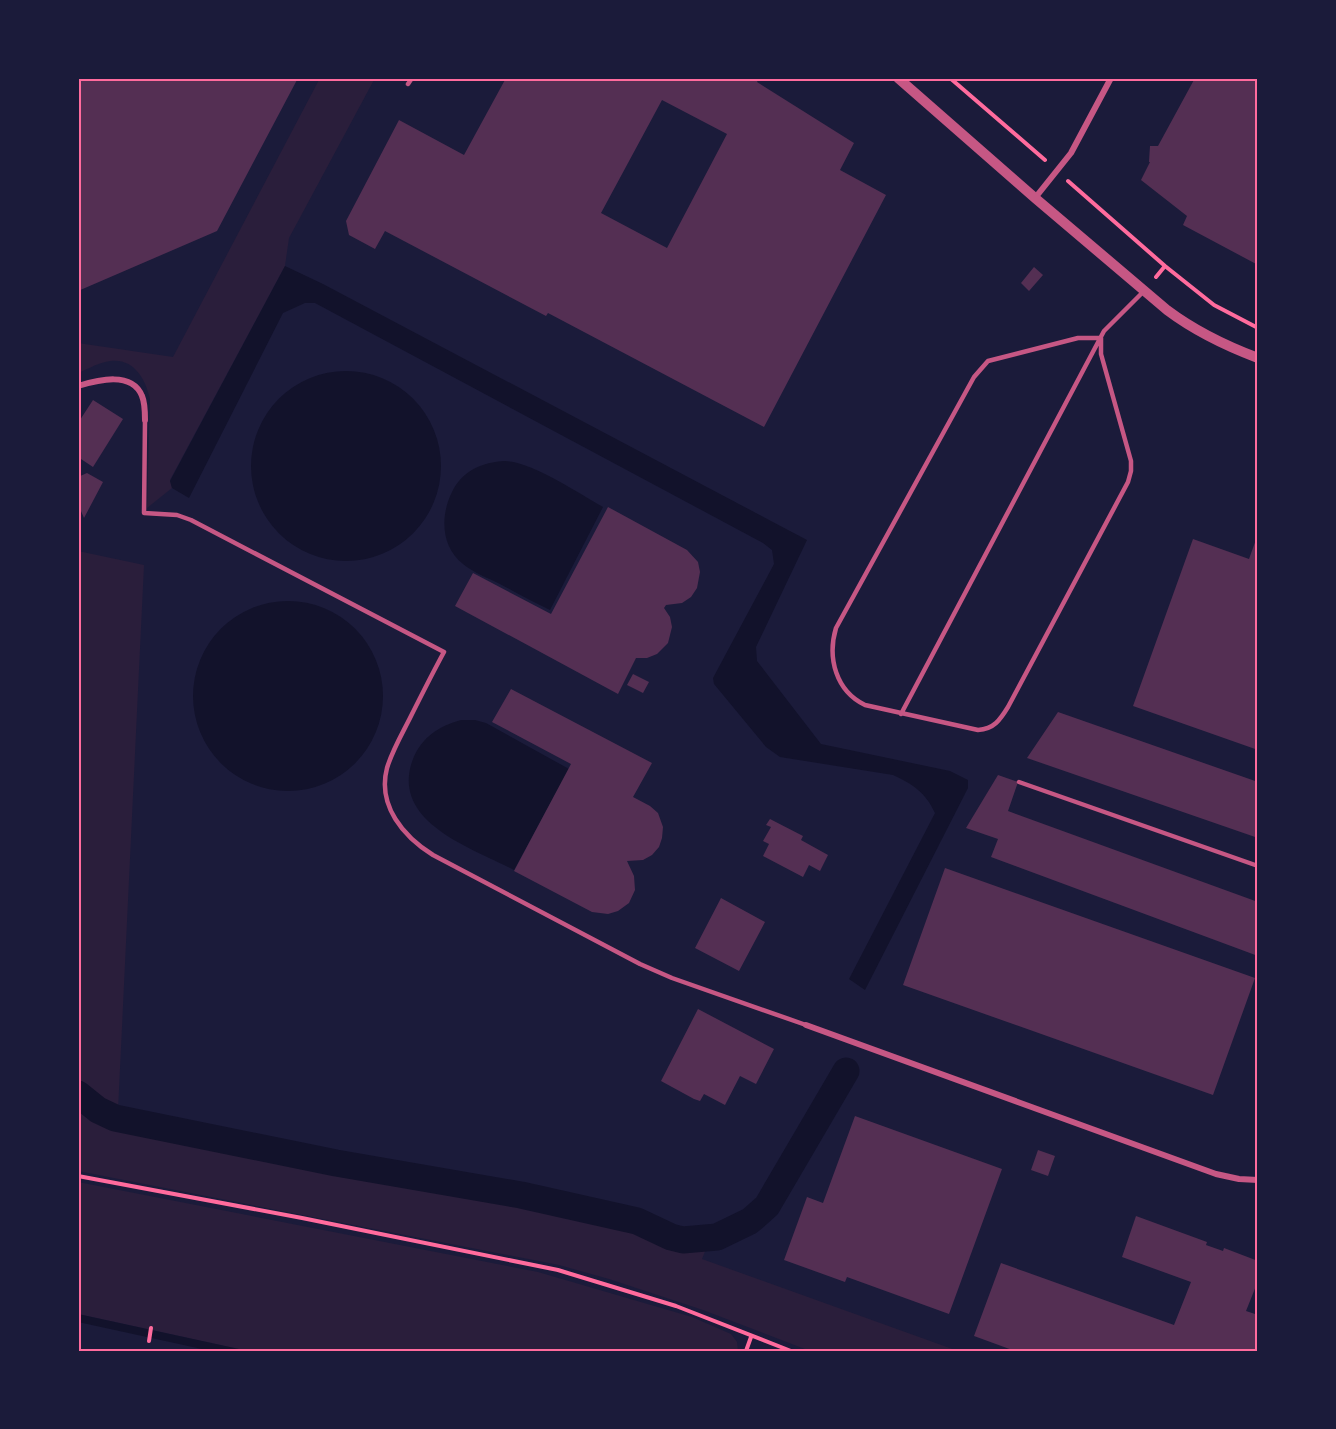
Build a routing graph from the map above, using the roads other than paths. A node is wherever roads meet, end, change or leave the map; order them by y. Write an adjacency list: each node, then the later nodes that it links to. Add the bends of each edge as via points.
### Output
1 (412, 78): 4 (lane)
2 (898, 78): 5 (street)
3 (1111, 78): 5 (street, via 1077,142)
4 (408, 84)
5 (1035, 198): 6 (street)
6 (1144, 291): 7 (lane); 8 (street, via 1188,325)
7 (1101, 338): 11 (lane); 11 (lane, via 1101,354 1131,461 1130,477 1008,707 991,728 978,730); 11 (lane, via 1069,339 983,366 844,611 833,640 838,678 854,700)
8 (1258, 358)
9 (78, 386): 10 (street, via 126,380 141,394)
10 (145, 420): 14 (lane, via 144,513 191,520 444,652 387,771 389,806 412,840 640,964)
11 (901, 714)
12 (1019, 782): 13 (lane)
13 (1258, 866)
14 (806, 1025): 15 (street, via 1216,1174)
15 (1258, 1180)

